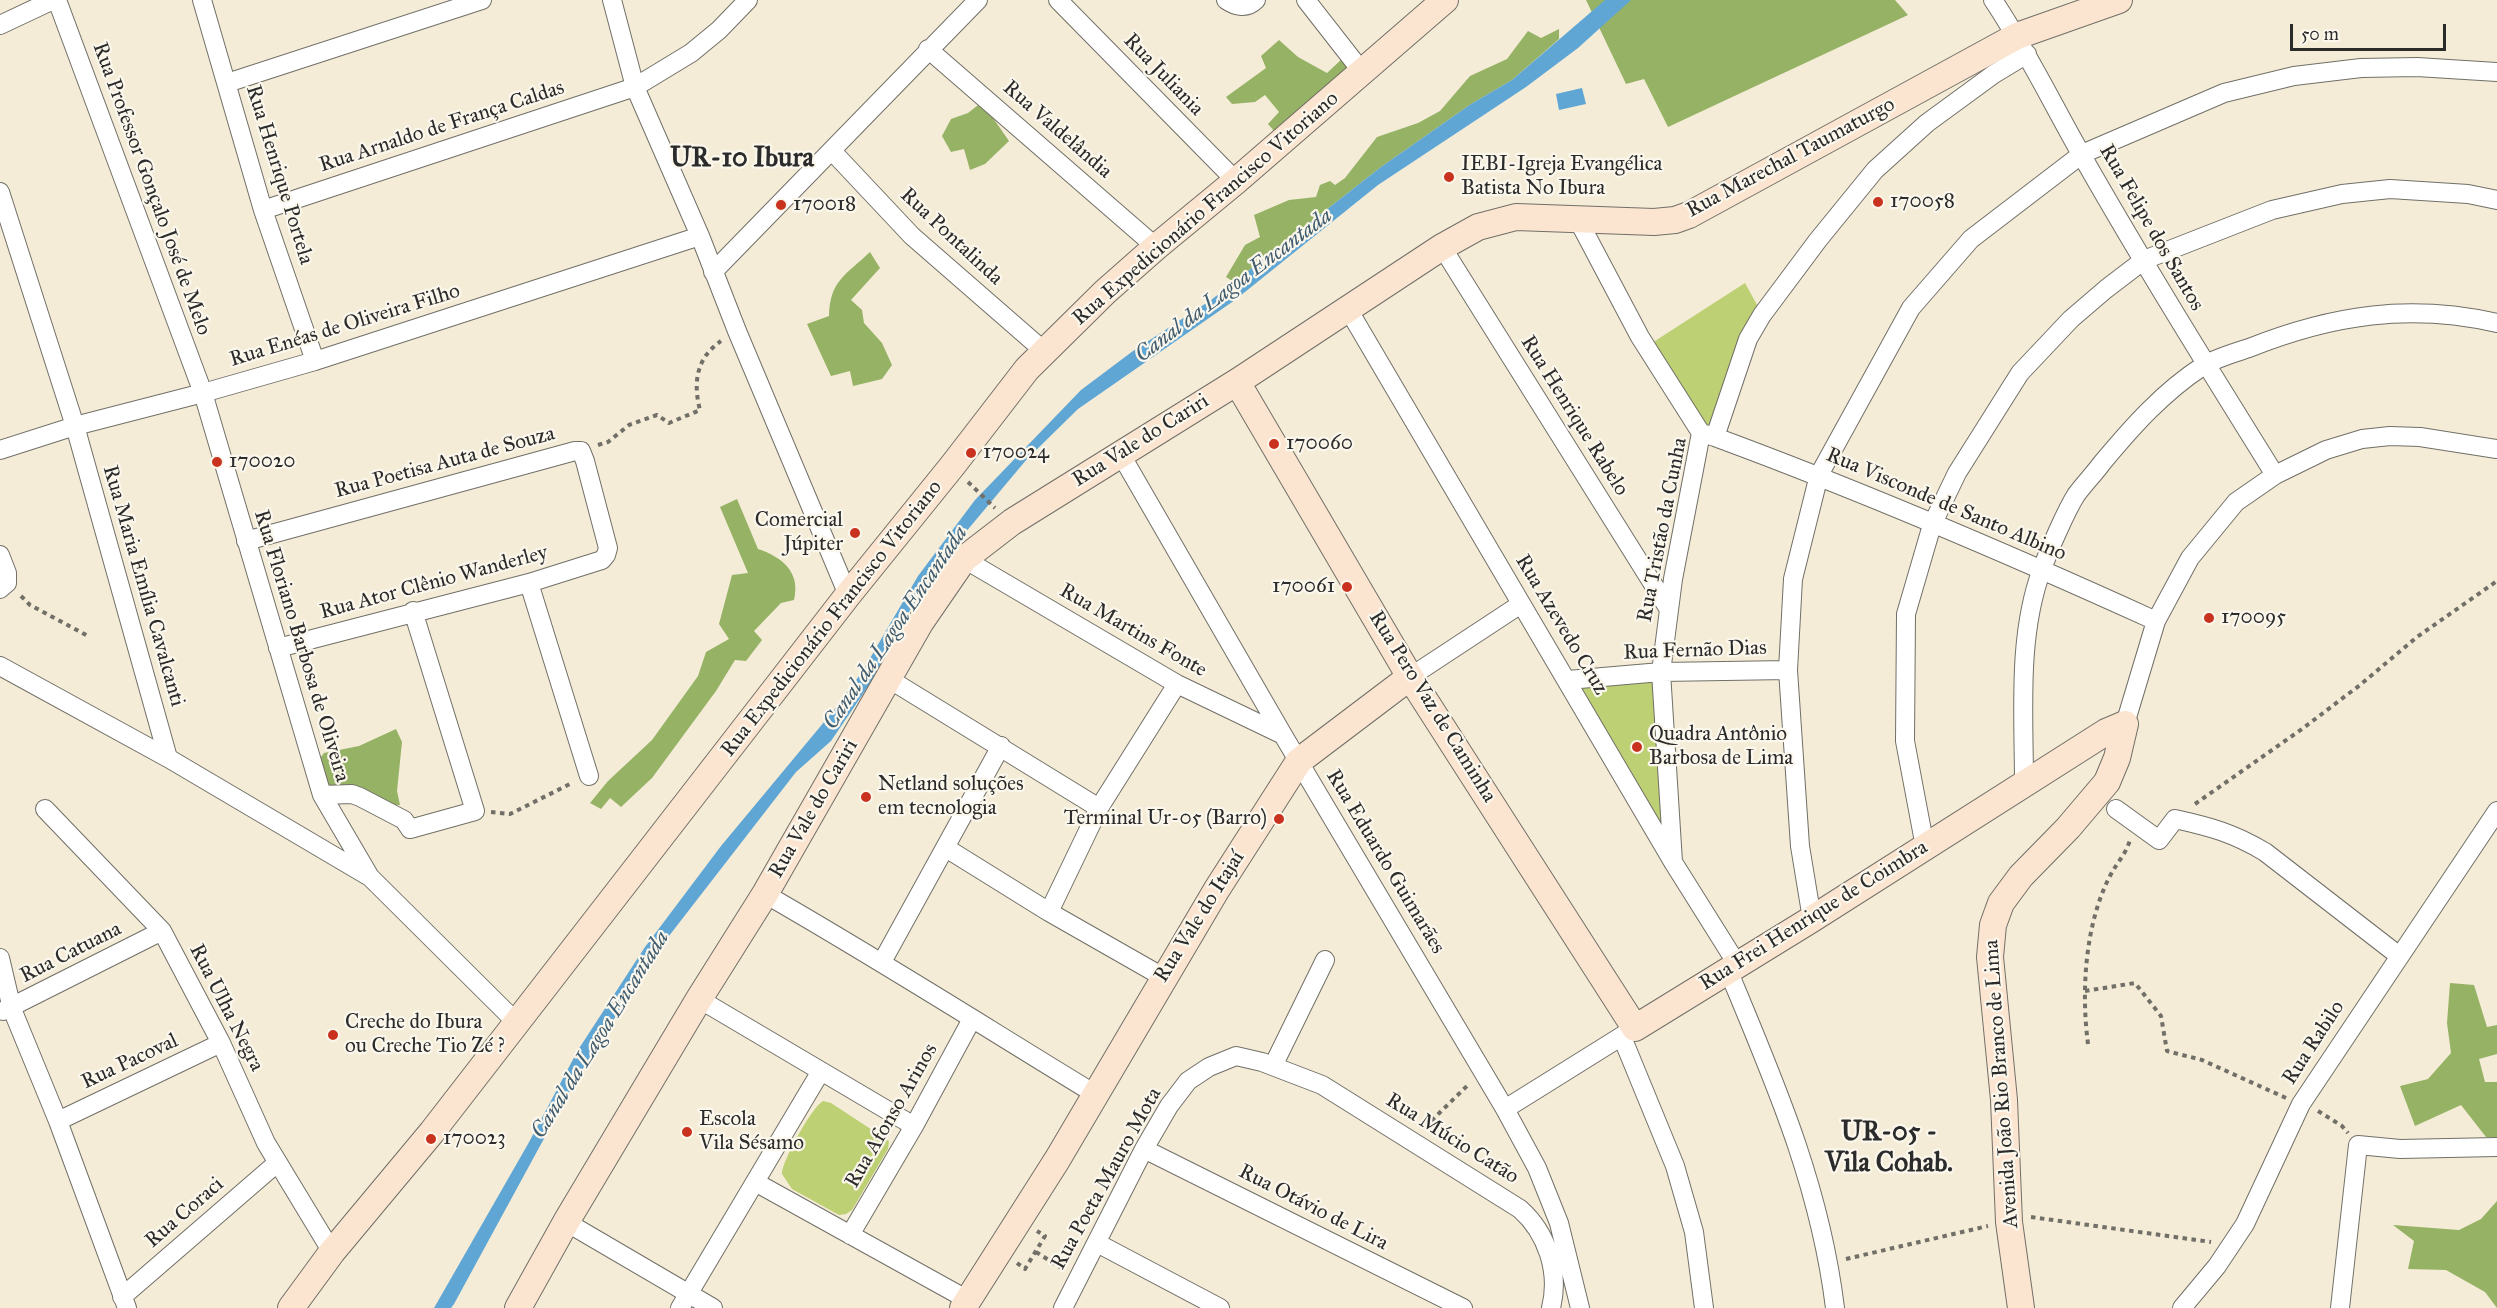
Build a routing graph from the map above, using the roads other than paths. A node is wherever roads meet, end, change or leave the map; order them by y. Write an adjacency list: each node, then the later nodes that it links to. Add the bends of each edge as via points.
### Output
1 (53, 0): 15 (street)
2 (57, 0): 40 (street, Rua Professor Gonçalo José de Melo)
3 (202, 0): 20 (street, Rua Henrique Portela)
4 (482, 0): 20 (street)
5 (612, 0): 21 (street)
6 (748, 0): 21 (street, Rua Arnaldo de França Caldas, via 691,53)
7 (978, 0): 17 (street)
8 (1058, 0): 24 (street, Rua Juliania)
9 (1226, 0): 10 (street, via 1242,6)
10 (1256, 0)
11 (1306, 0): 19 (street)
12 (1445, 0): 19 (main road, Rua Expedicionário Francisco Vitoriano)
13 (1993, 0): 16 (street, Rua Felipe dos Santos)
14 (2120, 0): 16 (main road, Rua Marechal Taumaturgo)
15 (0, 25)
16 (2022, 45): 23 (street, Rua Felipe dos Santos); 28 (main road, Rua Marechal Taumaturgo, via 1689,215 1654,222); 42 (street, Rua Tristão da Cunha, via 1994,74 1928,123 1875,170 1825,231 1748,339)
17 (928, 49): 22 (street); 30 (street, Rua Valdelândia)
18 (2497, 72): 23 (street, via 2361,68 2294,76 2224,93)
19 (1363, 74): 24 (main road, Rua Expedicionário Francisco Vitoriano)
20 (227, 83): 27 (street, Rua Henrique Portela)
21 (634, 87): 27 (street, Rua Arnaldo de França Caldas); 29 (street)
22 (832, 151): 33 (street); 36 (street, Rua Pontalinda, via 912,236)
23 (2082, 154): 32 (street, Rua Felipe dos Santos); 46 (street, via 1971,239 1911,308)
24 (1236, 181): 30 (main road, Rua Expedicionário Francisco Vitoriano)
25 (0, 192): 41 (street, Rua Maria Emília Cavalcanti)
26 (2497, 200): 32 (street, via 2468,194 2390,189 2342,194 2272,210)
27 (263, 210): 37 (street, Rua Henrique Portela)
28 (1577, 218): 31 (main road, Rua Marechal Taumaturgo, via 1516,217 1495,221); 42 (street, via 1640,337)
29 (700, 236): 33 (street); 37 (street, Rua Enéas de Oliveira Filho)
30 (1156, 247): 36 (main road, Rua Expedicionário Francisco Vitoriano)
31 (1442, 247): 34 (main road, Rua Marechal Taumaturgo); 58 (street, Rua Henrique Rabelo)
32 (2144, 260): 38 (street, Rua Felipe dos Santos); 48 (street, via 2071,320 2020,373 1957,473)
33 (713, 272): 56 (street)
34 (1348, 309): 39 (main road, Rua Marechal Taumaturgo); 57 (street, Rua Azevedo Cruz)
35 (2497, 323): 38 (street, via 2463,315 2398,312 2339,319 2284,334)
36 (1044, 351): 56 (main road, Rua Expedicionário Francisco Vitoriano)
37 (315, 361): 40 (street, Rua Enéas de Oliveira Filho)
38 (2205, 365): 47 (street, Rua Felipe dos Santos); 53 (street, via 2166,394 2133,426 2076,495)
39 (1237, 382): 45 (main road, Rua Vale do Cariri); 65 (main road, Rua Pero Vaz de Caminha)
40 (203, 393): 41 (street, Rua Enéas de Oliveira Filho); 49 (street, Rua Floriano Barbosa de Oliveira)
41 (75, 426): 44 (street, Rua Enéas de Oliveira Filho); 72 (street, Rua Maria Emília Cavalcanti)
42 (1708, 435): 46 (street, Rua Visconde de Santo Albino); 58 (street, Rua Tristão da Cunha)
43 (2497, 449): 47 (street, via 2420,437 2362,439 2326,450)
44 (0, 450)
45 (1120, 453): 51 (main road, Rua Vale do Cariri, via 1012,522); 70 (street, Rua Eduardo Guimarães)
46 (1819, 475): 48 (street, Rua Visconde de Santo Albino); 63 (street, via 1793,579)
47 (2275, 475): 60 (street, via 2236,502 2190,558)
48 (1932, 525): 53 (street, Rua Visconde de Santo Albino); 82 (street, via 1906,614 1905,741)
49 (246, 541): 52 (street, Rua Poetisa Auta de Souza, via 575,451 581,452 608,548); 61 (street, Rua Floriano Barbosa de Oliveira)
50 (0, 555): 55 (street, via 7,573)
51 (964, 559): 66 (main road, Rua Vale do Cariri, via 925,615); 68 (street, Rua Martins Fonte)
52 (602, 560): 54 (street, Rua Ator Clênio Wanderley)
53 (2041, 569): 60 (street, Rua Visconde de Santo Albino); 75 (street, via 2028,624)
54 (529, 582): 59 (street, Rua Ator Clênio Wanderley); 74 (street)
55 (4, 586)
56 (848, 595): 98 (main road, Rua Expedicionário Francisco Vitoriano)
57 (1521, 604): 65 (street, Rua Vale do Itajaí); 67 (street, Rua Azevedo Cruz)
58 (1668, 608): 64 (street, Rua Tristão da Cunha)
59 (413, 611): 61 (street, Rua Ator Clênio Wanderley); 76 (street, via 475,811 410,829 404,820 360,797)
60 (2156, 621): 69 (street)
61 (278, 648): 76 (street, Rua Floriano Barbosa de Oliveira)
62 (0, 666): 72 (street)
63 (1788, 670): 64 (street, Rua Fernão Dias); 87 (street, via 1800,846)
64 (1661, 672): 67 (street, Rua Fernão Dias); 83 (street, Rua Tristão da Cunha)
65 (1410, 677): 73 (main road, Rua Vale do Itajaí); 99 (main road, Rua Pero Vaz de Caminha)
66 (889, 679): 71 (street); 85 (main road, Rua Vale do Cariri)
67 (1568, 680): 83 (street, Rua Azevedo Cruz)
68 (1177, 684): 70 (street, Rua Martins Fonte); 77 (street)
69 (2125, 724): 75 (main road, Rua Frei Henrique de Coimbra); 128 (main road, Avenida João Rio Branco de Lima, via 2107,782 2020,876 2001,903 1993,926 1990,957 2004,1100 2009,1218)
70 (1283, 735): 73 (street, Rua Eduardo Guimarães)
71 (1000, 746): 77 (street); 81 (street)
72 (168, 758): 84 (street)
73 (1299, 761): 94 (main road, Rua Vale do Itajaí); 104 (street, Rua Eduardo Guimarães)
74 (589, 776)
75 (2024, 784): 82 (main road, Rua Frei Henrique de Coimbra)
76 (322, 795): 84 (street, Rua Floriano Barbosa de Oliveira)
77 (1099, 808): 86 (street)
78 (2116, 808): 89 (street, via 2159,840 2175,819 2223,830 2265,852)
79 (45, 809): 88 (street, Rua Ulha Negra)
80 (2497, 811): 89 (street, Rua Rabilo)
81 (946, 848): 86 (street); 92 (street)
82 (1925, 848): 87 (main road, Rua Frei Henrique de Coimbra)
83 (1673, 862): 93 (street, Rua Azevedo Cruz)
84 (370, 877): 98 (street, Rua Floriano Barbosa de Oliveira)
85 (765, 894): 92 (street); 95 (main road, Rua Vale do Cariri)
86 (1049, 912): 94 (street)
87 (1812, 919): 93 (main road, Rua Frei Henrique de Coimbra)
88 (162, 931): 96 (street, Rua Catuana); 100 (street, Rua Ulha Negra)
89 (2398, 955): 129 (street, Rua Rabilo, via 2301,1104 2232,1245)
90 (0, 958): 96 (street)
91 (1325, 960): 101 (street)
92 (882, 962): 97 (street)
93 (1732, 967): 99 (main road, Rua Frei Henrique de Coimbra); 127 (street, Rua Azevedo Cruz, via 1783,1100 1812,1192 1829,1262)
94 (1163, 977): 103 (main road, Rua Vale do Itajaí)
95 (699, 999): 102 (street); 111 (main road, Rua Vale do Cariri)
96 (6, 1010): 105 (street)
97 (972, 1019): 103 (street); 106 (street, Rua Afonso Arinos)
98 (516, 1022): 114 (main road, Rua Expedicionário Francisco Vitoriano, via 432,1132)
99 (1628, 1032): 104 (street, Rua Frei Henrique de Coimbra); 126 (street, via 1694,1232)
100 (221, 1043): 105 (street, Rua Pacoval); 109 (street, Rua Ulha Negra)
101 (1268, 1064): 108 (street, Rua Poeta Mauro Mota, via 1236,1056 1209,1066 1188,1081); 124 (street, Rua Múcio Catão, via 1322,1084 1532,1219 1549,1254 1554,1286)
102 (821, 1071): 106 (street); 110 (street)
103 (1095, 1094): 117 (main road, Rua Vale do Itajaí)
104 (1505, 1109): 125 (street, Rua Eduardo Guimarães, via 1537,1168 1559,1223)
105 (58, 1121): 116 (street)
106 (914, 1126): 112 (street, Rua Afonso Arinos)
107 (2497, 1147): 130 (street, via 2400,1149 2358,1145)
108 (1144, 1149): 113 (street, Rua Poeta Mauro Mota); 123 (street, Rua Otávio de Lira)
109 (277, 1163): 114 (street, Rua Ulha Negra); 116 (street, Rua Coraci)
110 (755, 1182): 112 (street); 115 (street)
111 (566, 1222): 115 (street); 119 (main road, Rua Vale do Cariri)
112 (850, 1235): 117 (street)
113 (1097, 1244): 121 (street, Rua Poeta Mauro Mota); 122 (street)
114 (332, 1252): 118 (main road, Rua Expedicionário Francisco Vitoriano)
115 (684, 1301): 120 (street)
116 (125, 1303)
117 (965, 1304)
118 (291, 1308)
119 (518, 1308)
120 (713, 1308)
121 (1063, 1308)
122 (1220, 1308)
123 (1463, 1308)
124 (1551, 1308)
125 (1580, 1308)
126 (1704, 1308)
127 (1834, 1308)
128 (2020, 1308)
129 (2182, 1308)
130 (2340, 1308)

